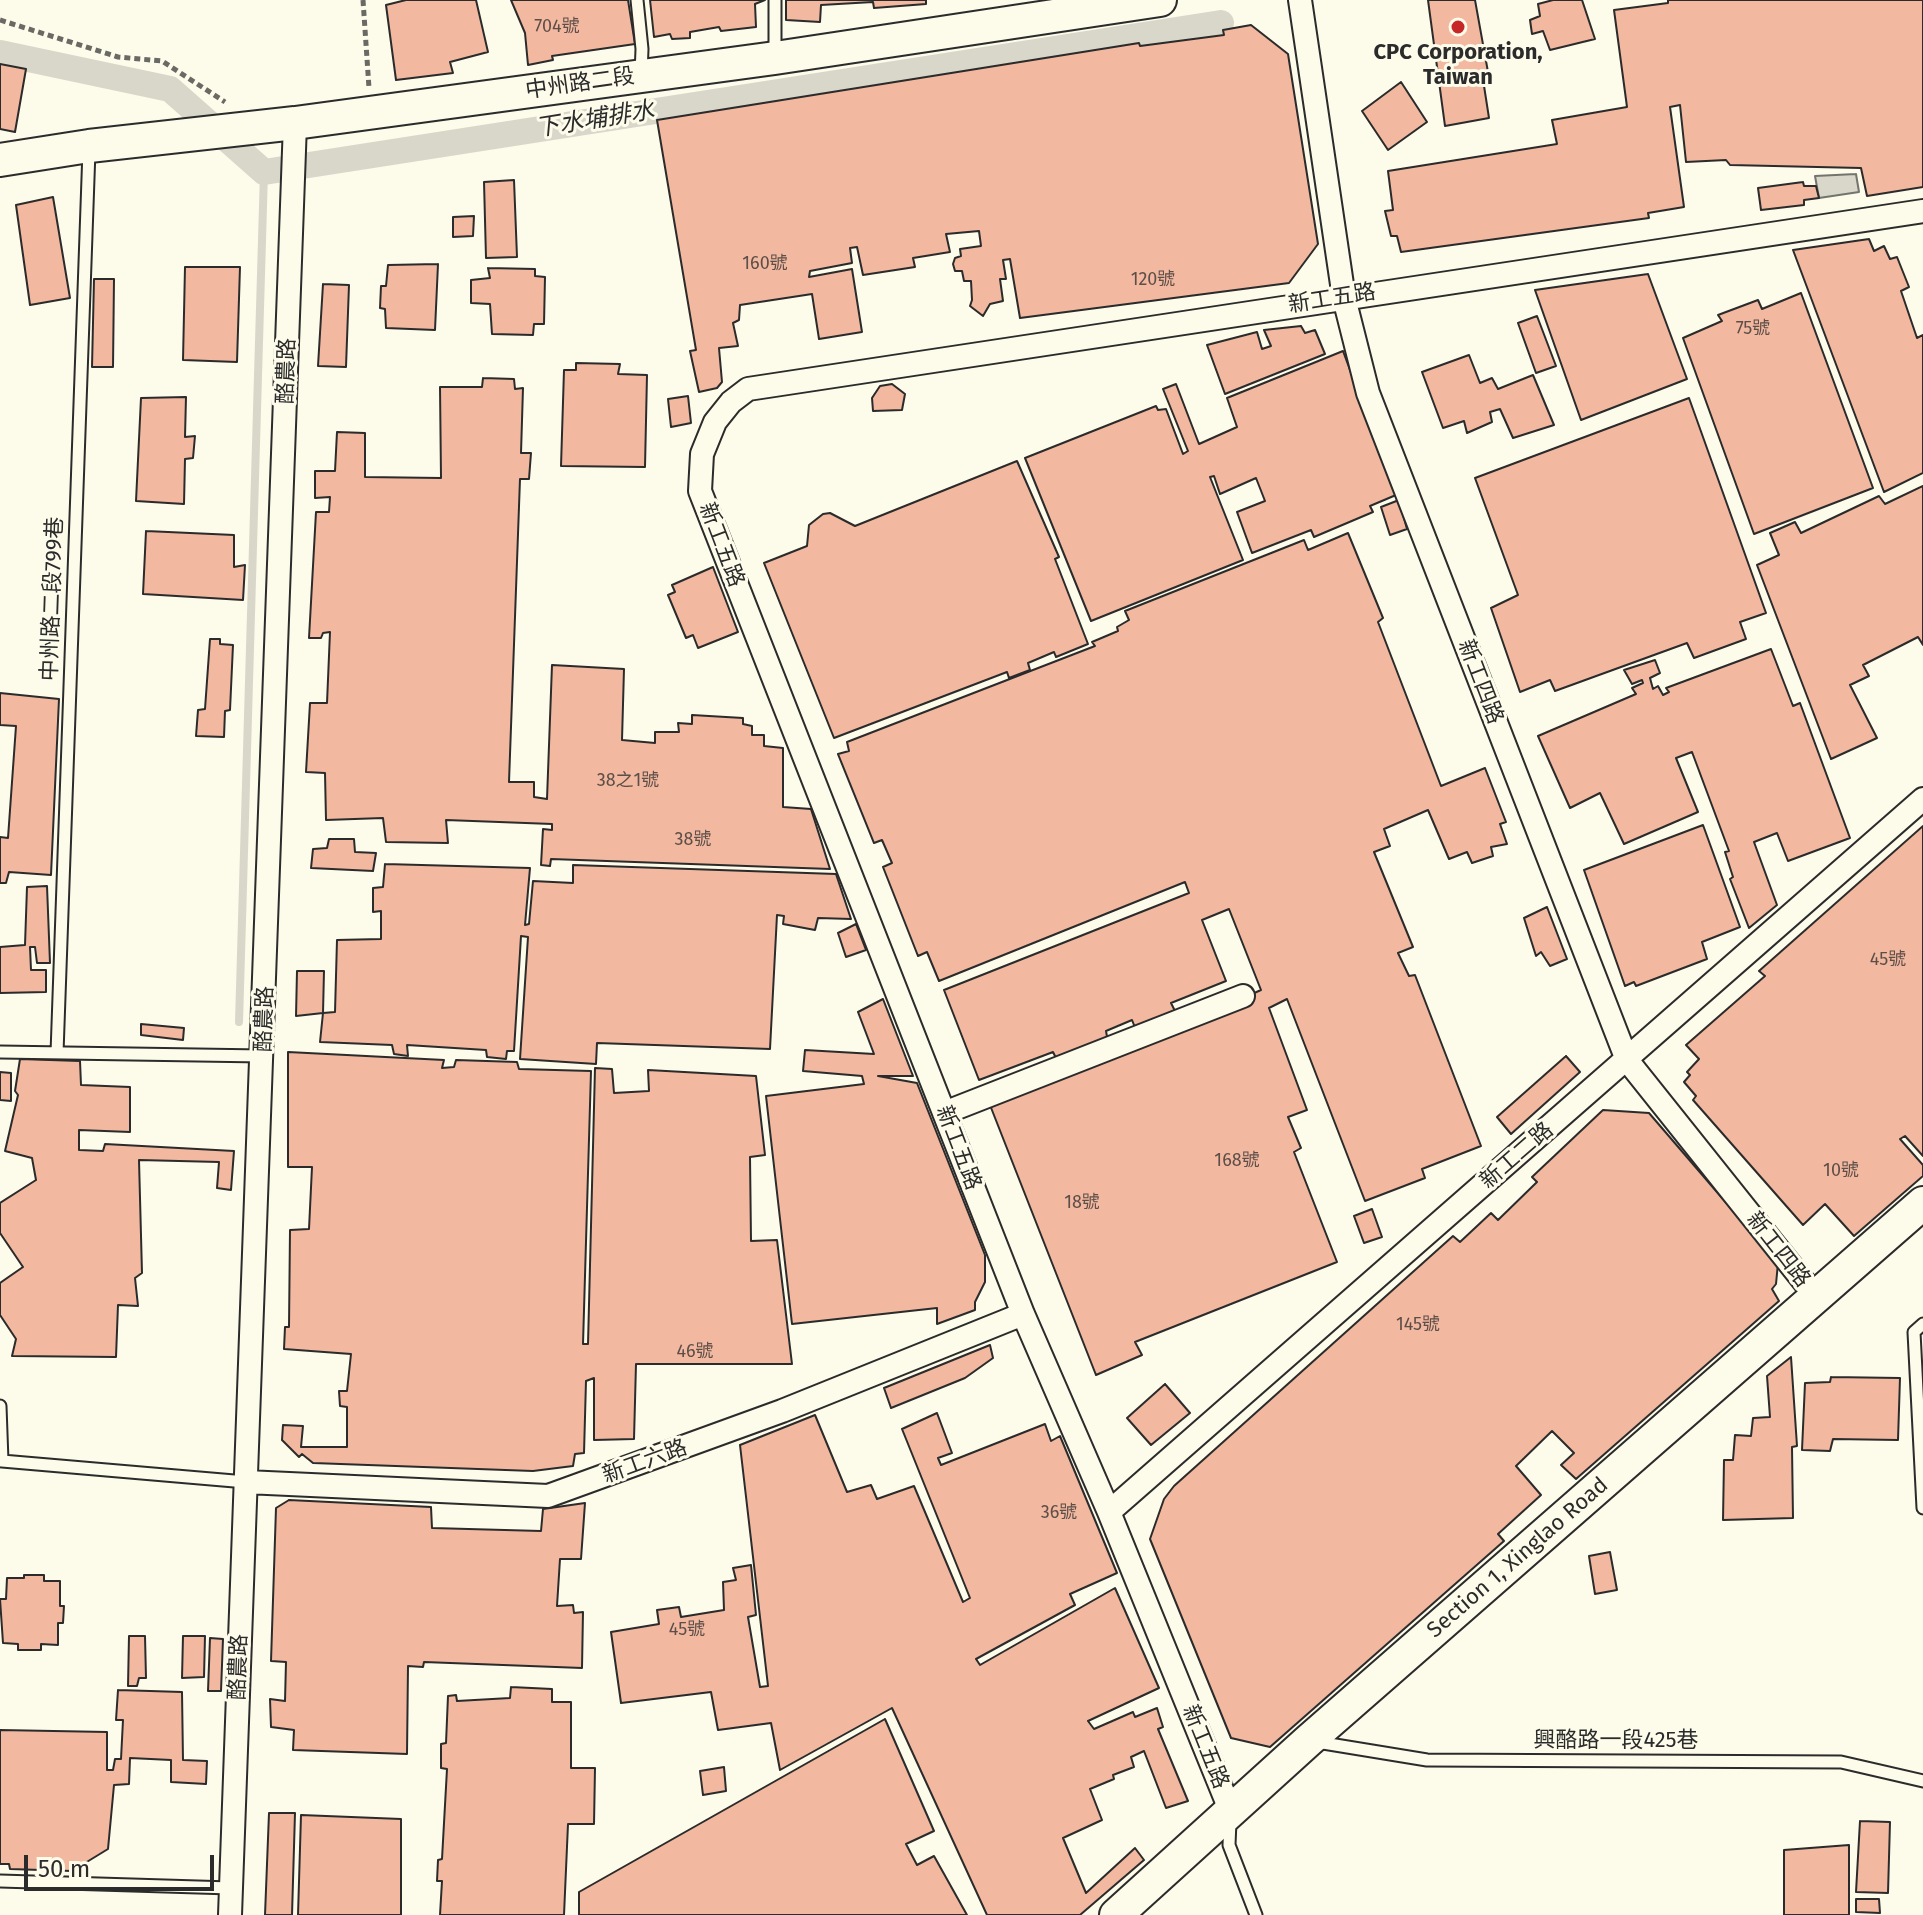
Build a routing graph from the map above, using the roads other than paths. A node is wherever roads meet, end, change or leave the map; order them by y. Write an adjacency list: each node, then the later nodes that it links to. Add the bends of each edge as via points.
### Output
1 (637, 0): 6 (lane)
2 (775, 0): 5 (lane)
3 (1160, 0): 5 (street, 中州路二段)
4 (1300, 0): 11 (street, 新工四路)
5 (775, 58): 6 (street, 中州路二段)
6 (641, 76): 7 (street, 中州路二段)
7 (295, 123): 8 (street, 中州路二段); 16 (street, 酪農路)
8 (89, 146): 9 (street, 中州路二段); 15 (lane, 中州路二段799巷)
9 (0, 160)
10 (1923, 211): 11 (street, 新工五路)
11 (1344, 298): 17 (street, 新工四路, via 1368,393); 18 (street, 新工五路, via 748,389 715,422 702,454 700,491)
12 (1923, 799): 17 (street, 新工二路)
13 (1243, 996): 18 (street)
14 (0, 1052): 15 (lane)
15 (57, 1053): 16 (lane)
16 (263, 1056): 24 (street, 酪農路)
17 (1627, 1060): 20 (street, 新工四路); 26 (street, 新工二路)
18 (944, 1113): 21 (street, 新工五路)
19 (1923, 1203): 20 (street, Section 1, Xinglao Road)
20 (1817, 1298): 27 (street, Section 1, Xinglao Road)
21 (1023, 1314): 24 (street, 新工六路, via 782,1411 548,1496); 26 (street, 新工五路)
22 (1923, 1324): 25 (lane, via 1914,1332)
23 (0, 1406): 24 (lane, via 2,1461)
24 (246, 1482): 31 (street, 酪農路)
25 (1923, 1508)
26 (1109, 1512): 29 (street, 新工五路)
27 (1308, 1741): 28 (lane, 興酪路一段425巷, via 1427,1760 1841,1762); 29 (street, Section 1, Xinglao Road)
28 (1923, 1781)
29 (1231, 1812): 33 (street, Section 1, Xinglao Road); 34 (lane, via 1229,1845)
30 (0, 1881): 31 (lane)
31 (231, 1888): 32 (street, 酪農路)
32 (230, 1915)
33 (1116, 1915)
34 (1256, 1915)

